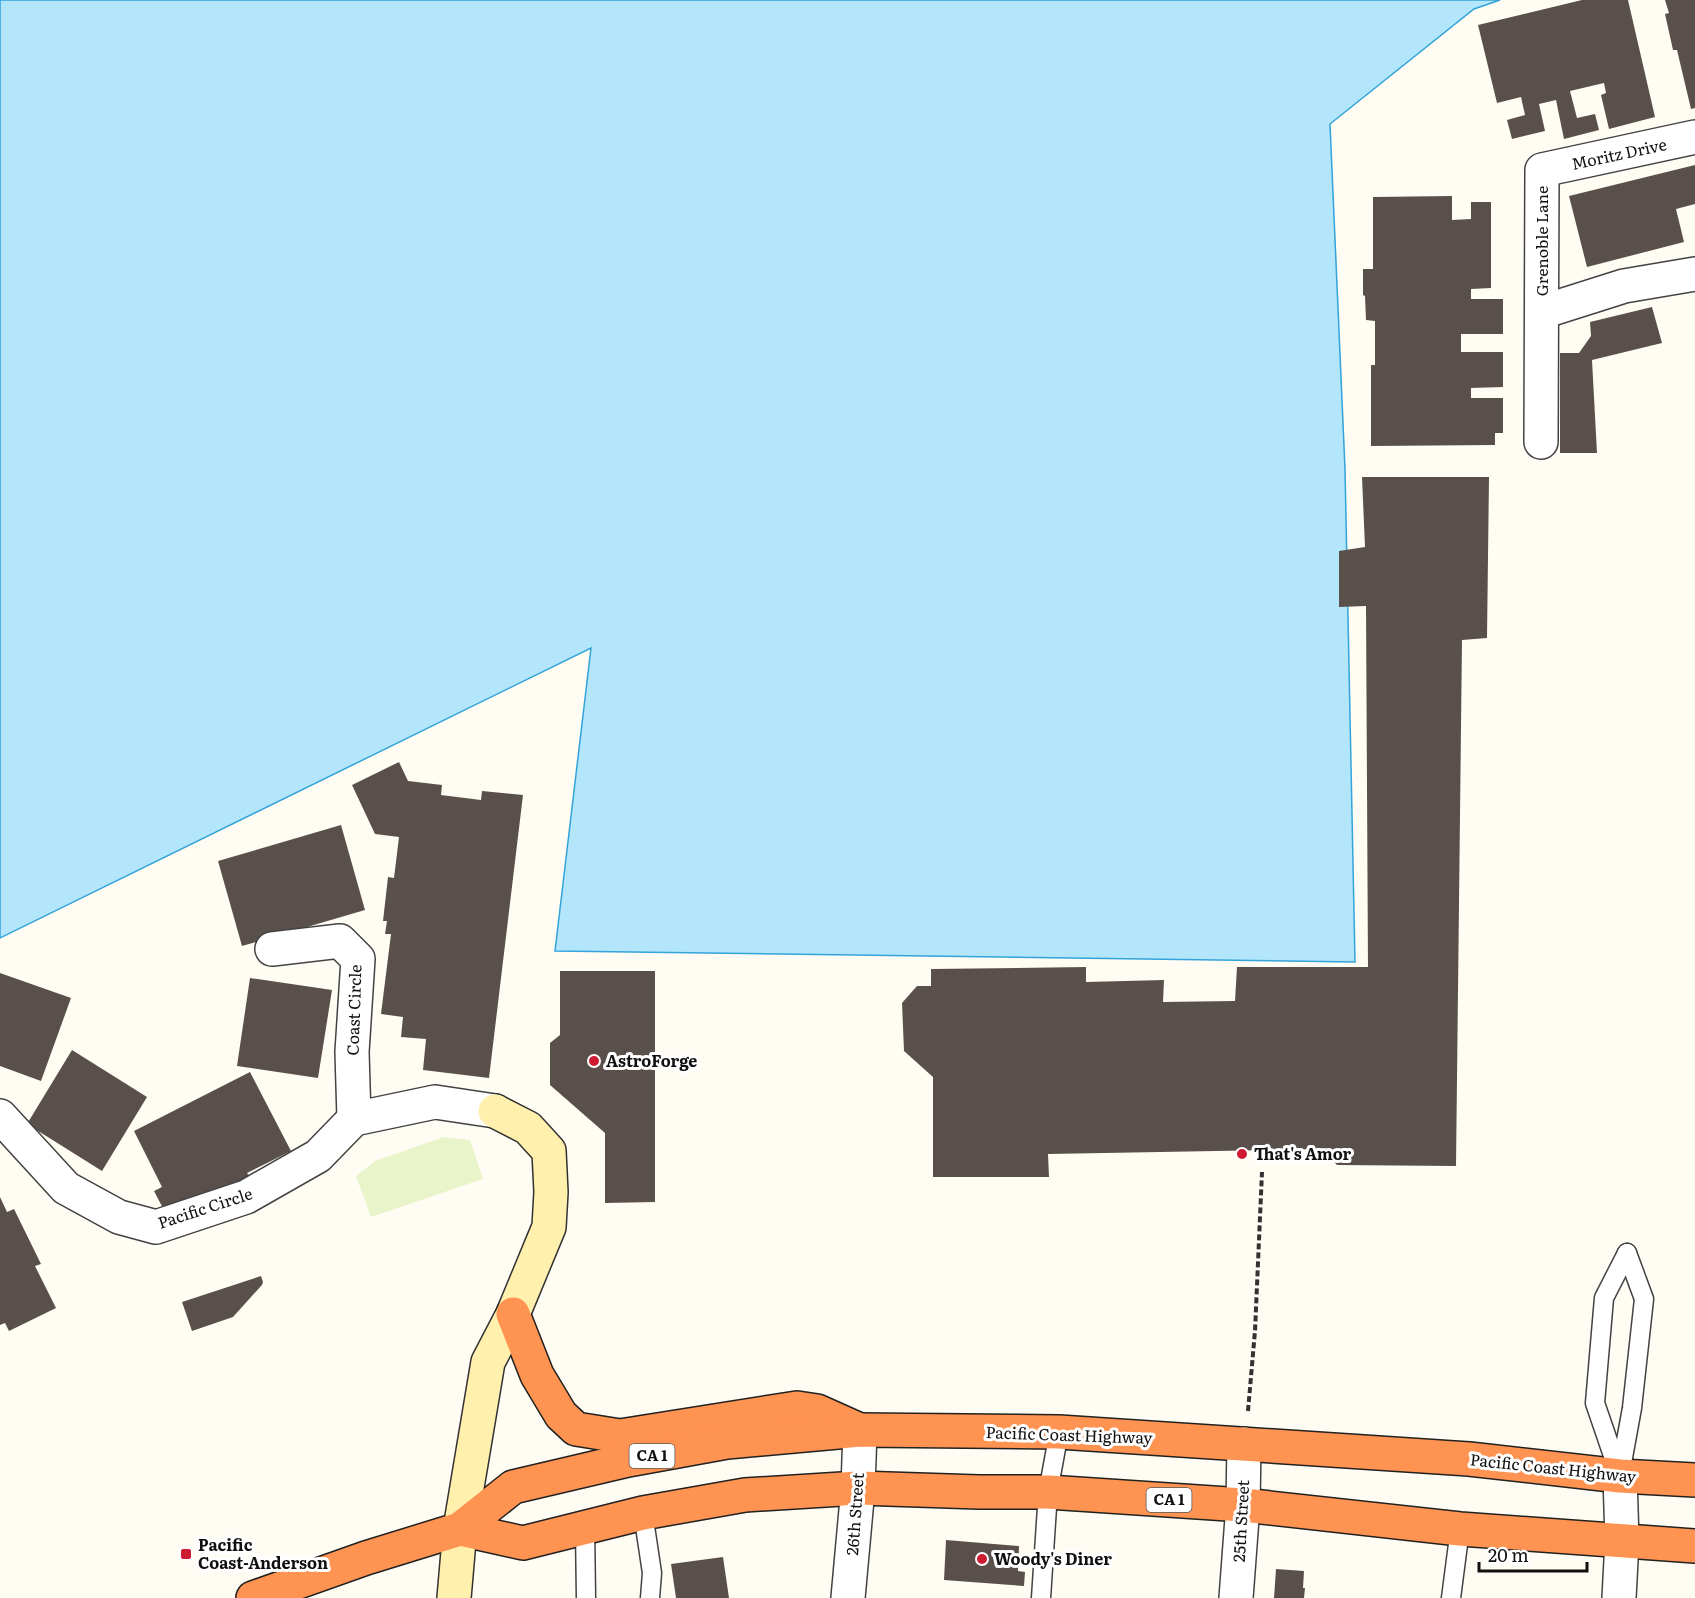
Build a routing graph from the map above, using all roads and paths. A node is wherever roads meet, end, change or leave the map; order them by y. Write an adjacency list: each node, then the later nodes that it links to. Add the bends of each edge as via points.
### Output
1 (1695, 137): 2 (street, Moritz Drive)
2 (1542, 170): 4 (street, Grenoble Lane)
3 (1695, 274): 4 (street, Grenoble Lane, via 1624,286)
4 (1542, 312): 5 (street, Grenoble Lane)
5 (1540, 441)
6 (272, 949): 8 (street, Coast Circle, via 339,940 358,959 352,1052)
7 (0, 1116): 8 (street, Pacific Circle, via 66,1188 119,1217 156,1227 246,1197 318,1156)
8 (354, 1119): 10 (street, via 435,1102 495,1111 528,1128 549,1152 549,1227)
9 (1262, 1172): 13 (path, via 1254,1355)
10 (513, 1314): 11 (highway, via 537,1375 561,1415 576,1429 620,1436 797,1408 818,1411); 21 (street, via 488,1362)
11 (860, 1430): 12 (highway, Pacific Coast Highway / CA 1); 16 (street, 26th Street); 21 (highway, Pacific Coast Highway / CA 1, via 727,1442 513,1487)
12 (1059, 1432): 13 (highway, Pacific Coast Highway / CA 1); 17 (lane)
13 (1244, 1444): 14 (highway, Pacific Coast Highway / CA 1, via 1469,1460); 18 (street, 25th Street)
14 (1620, 1476): 14 (lane, via 1644,1299 1627,1253 1604,1298 1595,1403); 15 (highway, Pacific Coast Highway / CA 1); 23 (street)
15 (1695, 1480)
16 (858, 1488): 17 (highway, Pacific Coast Highway / CA 1); 19 (highway, Pacific Coast Highway / CA 1, via 745,1495); 29 (street, 26th Street)
17 (1048, 1492): 18 (highway, Pacific Coast Highway / CA 1); 30 (lane)
18 (1243, 1505): 22 (highway, Pacific Coast Highway / CA 1); 31 (street, 25th Street)
19 (643, 1513): 20 (highway, Pacific Coast Highway / CA 1); 28 (lane, via 652,1573)
20 (585, 1528): 21 (highway, Pacific Coast Highway / CA 1, via 523,1543); 27 (lane)
21 (460, 1529): 25 (highway, Pacific Coast Highway / CA 1); 26 (street)
22 (1460, 1529): 23 (highway, Pacific Coast Highway / CA 1); 32 (lane)
23 (1623, 1540): 24 (highway, Pacific Coast Highway / CA 1); 33 (street)
24 (1695, 1546)
25 (253, 1598)
26 (454, 1598)
27 (586, 1598)
28 (650, 1598)
29 (848, 1598)
30 (1041, 1598)
31 (1236, 1598)
32 (1451, 1598)
33 (1619, 1598)

